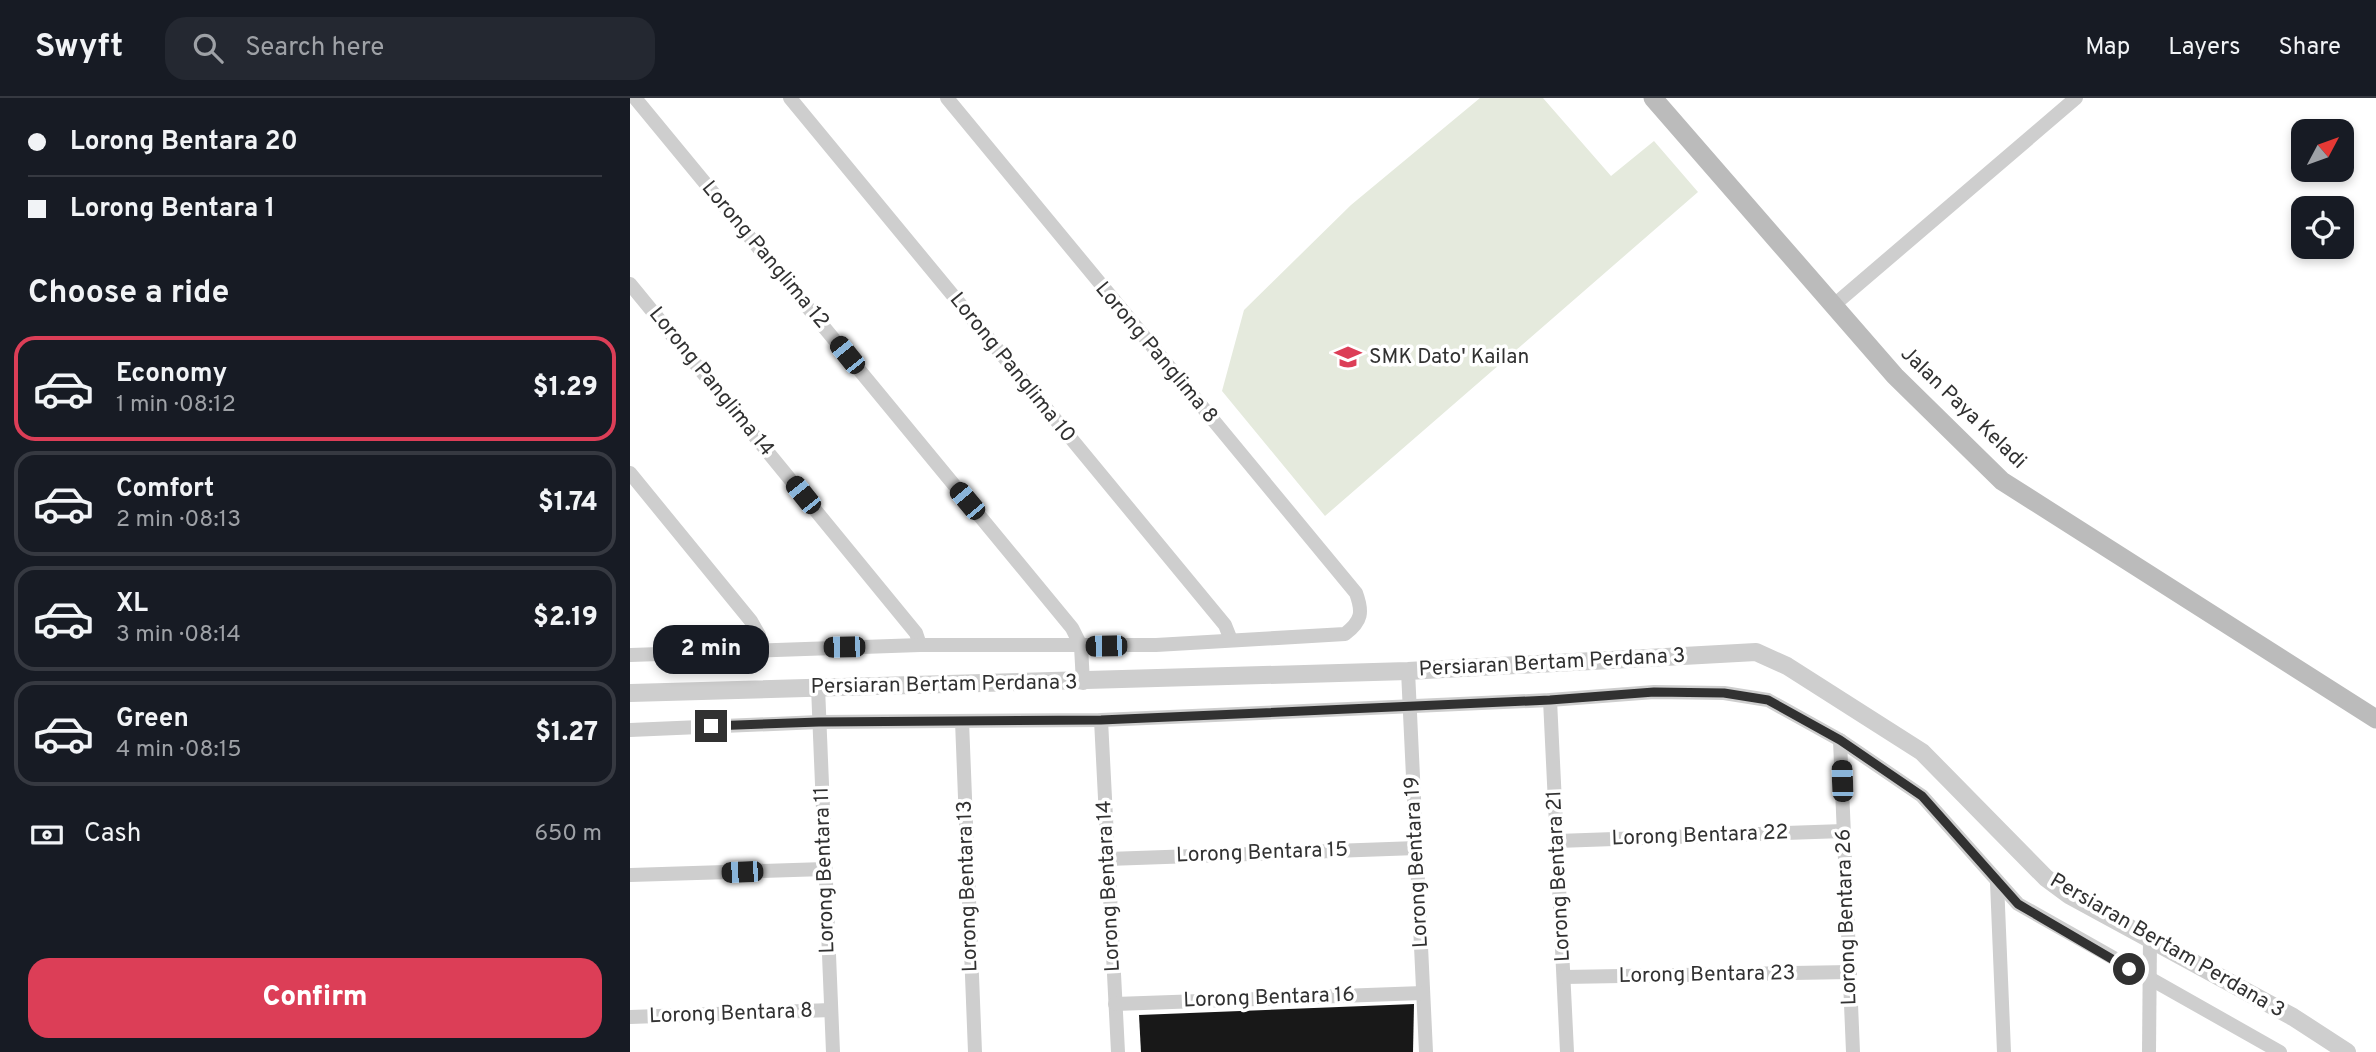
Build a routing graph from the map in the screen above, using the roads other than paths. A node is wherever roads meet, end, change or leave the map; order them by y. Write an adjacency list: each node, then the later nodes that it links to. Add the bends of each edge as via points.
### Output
1 (635, 98): 11 (street, Lorong Panglima 12, via 1072,628)
2 (790, 98): 9 (street, Lorong Panglima 10, via 1226,625)
3 (1653, 98): 7 (main road, Jalan Paya Keladi)
4 (2076, 98): 7 (street)
5 (955, 101): 9 (street, Lorong Panglima 8, via 1356,593 1362,610 1357,625 1345,634)
6 (630, 284): 10 (street, Lorong Panglima 14, via 916,633)
7 (1834, 305): 20 (main road, Jalan Paya Keladi, via 1895,376 2002,481)
8 (630, 473): 12 (street, via 751,621)
9 (1231, 640): 11 (street)
10 (920, 645): 11 (street); 12 (street)
11 (1081, 646): 15 (street, Lorong Panglima 12)
12 (760, 649): 13 (street)
13 (630, 655)
14 (1408, 671): 15 (street, Persiaran Bertam Perdana 3); 19 (street, Lorong Bentara 19); 33 (street, Persiaran Bertam Perdana 3, via 1738,652 1771,657 1922,752 2046,878)
15 (1083, 683): 16 (street, Persiaran Bertam Perdana 3)
16 (818, 688): 17 (street, Persiaran Bertam Perdana 3); 23 (street, Lorong Bentara 11)
17 (630, 693)
18 (1550, 700): 19 (street); 25 (street, via 1654,692 1724,693 1768,700); 27 (street, Lorong Bentara 21)
19 (1410, 705): 21 (street); 28 (street, Lorong Bentara 19)
20 (2376, 719)
21 (1101, 720): 22 (street); 29 (street, Lorong Bentara 14)
22 (962, 721): 23 (street); 42 (street, Lorong Bentara 13)
23 (819, 722): 24 (street); 30 (street, Lorong Bentara 11)
24 (630, 730)
25 (1840, 740): 26 (street, Lorong Bentara 26); 32 (street, via 1922,796)
26 (1844, 831): 27 (street, Lorong Bentara 22); 34 (street, Lorong Bentara 26)
27 (1557, 841): 35 (street, Lorong Bentara 21)
28 (1417, 848): 29 (street, Lorong Bentara 15); 37 (street, Lorong Bentara 19)
29 (1108, 859): 38 (street, Lorong Bentara 14)
30 (825, 869): 31 (street); 39 (street, Lorong Bentara 11)
31 (630, 875)
32 (1997, 882): 36 (street, via 2018,904); 47 (street)
33 (2150, 939): 36 (street); 50 (street, Persiaran Bertam Perdana 3)
34 (1850, 972): 35 (street, Lorong Bentara 23); 46 (street, Lorong Bentara 26)
35 (1564, 977): 45 (street, Lorong Bentara 21)
36 (2148, 979): 48 (street); 49 (street)
37 (1423, 993): 38 (street, Lorong Bentara 16); 44 (street, Lorong Bentara 19)
38 (1115, 1004): 43 (street, Lorong Bentara 14)
39 (831, 1010): 40 (street, Lorong Bentara 8); 41 (street, Lorong Bentara 11)
40 (630, 1017)
41 (833, 1052)
42 (975, 1052)
43 (1118, 1052)
44 (1426, 1052)
45 (1567, 1052)
46 (1853, 1052)
47 (2004, 1052)
48 (2149, 1052)
49 (2280, 1052)
50 (2347, 1052)

